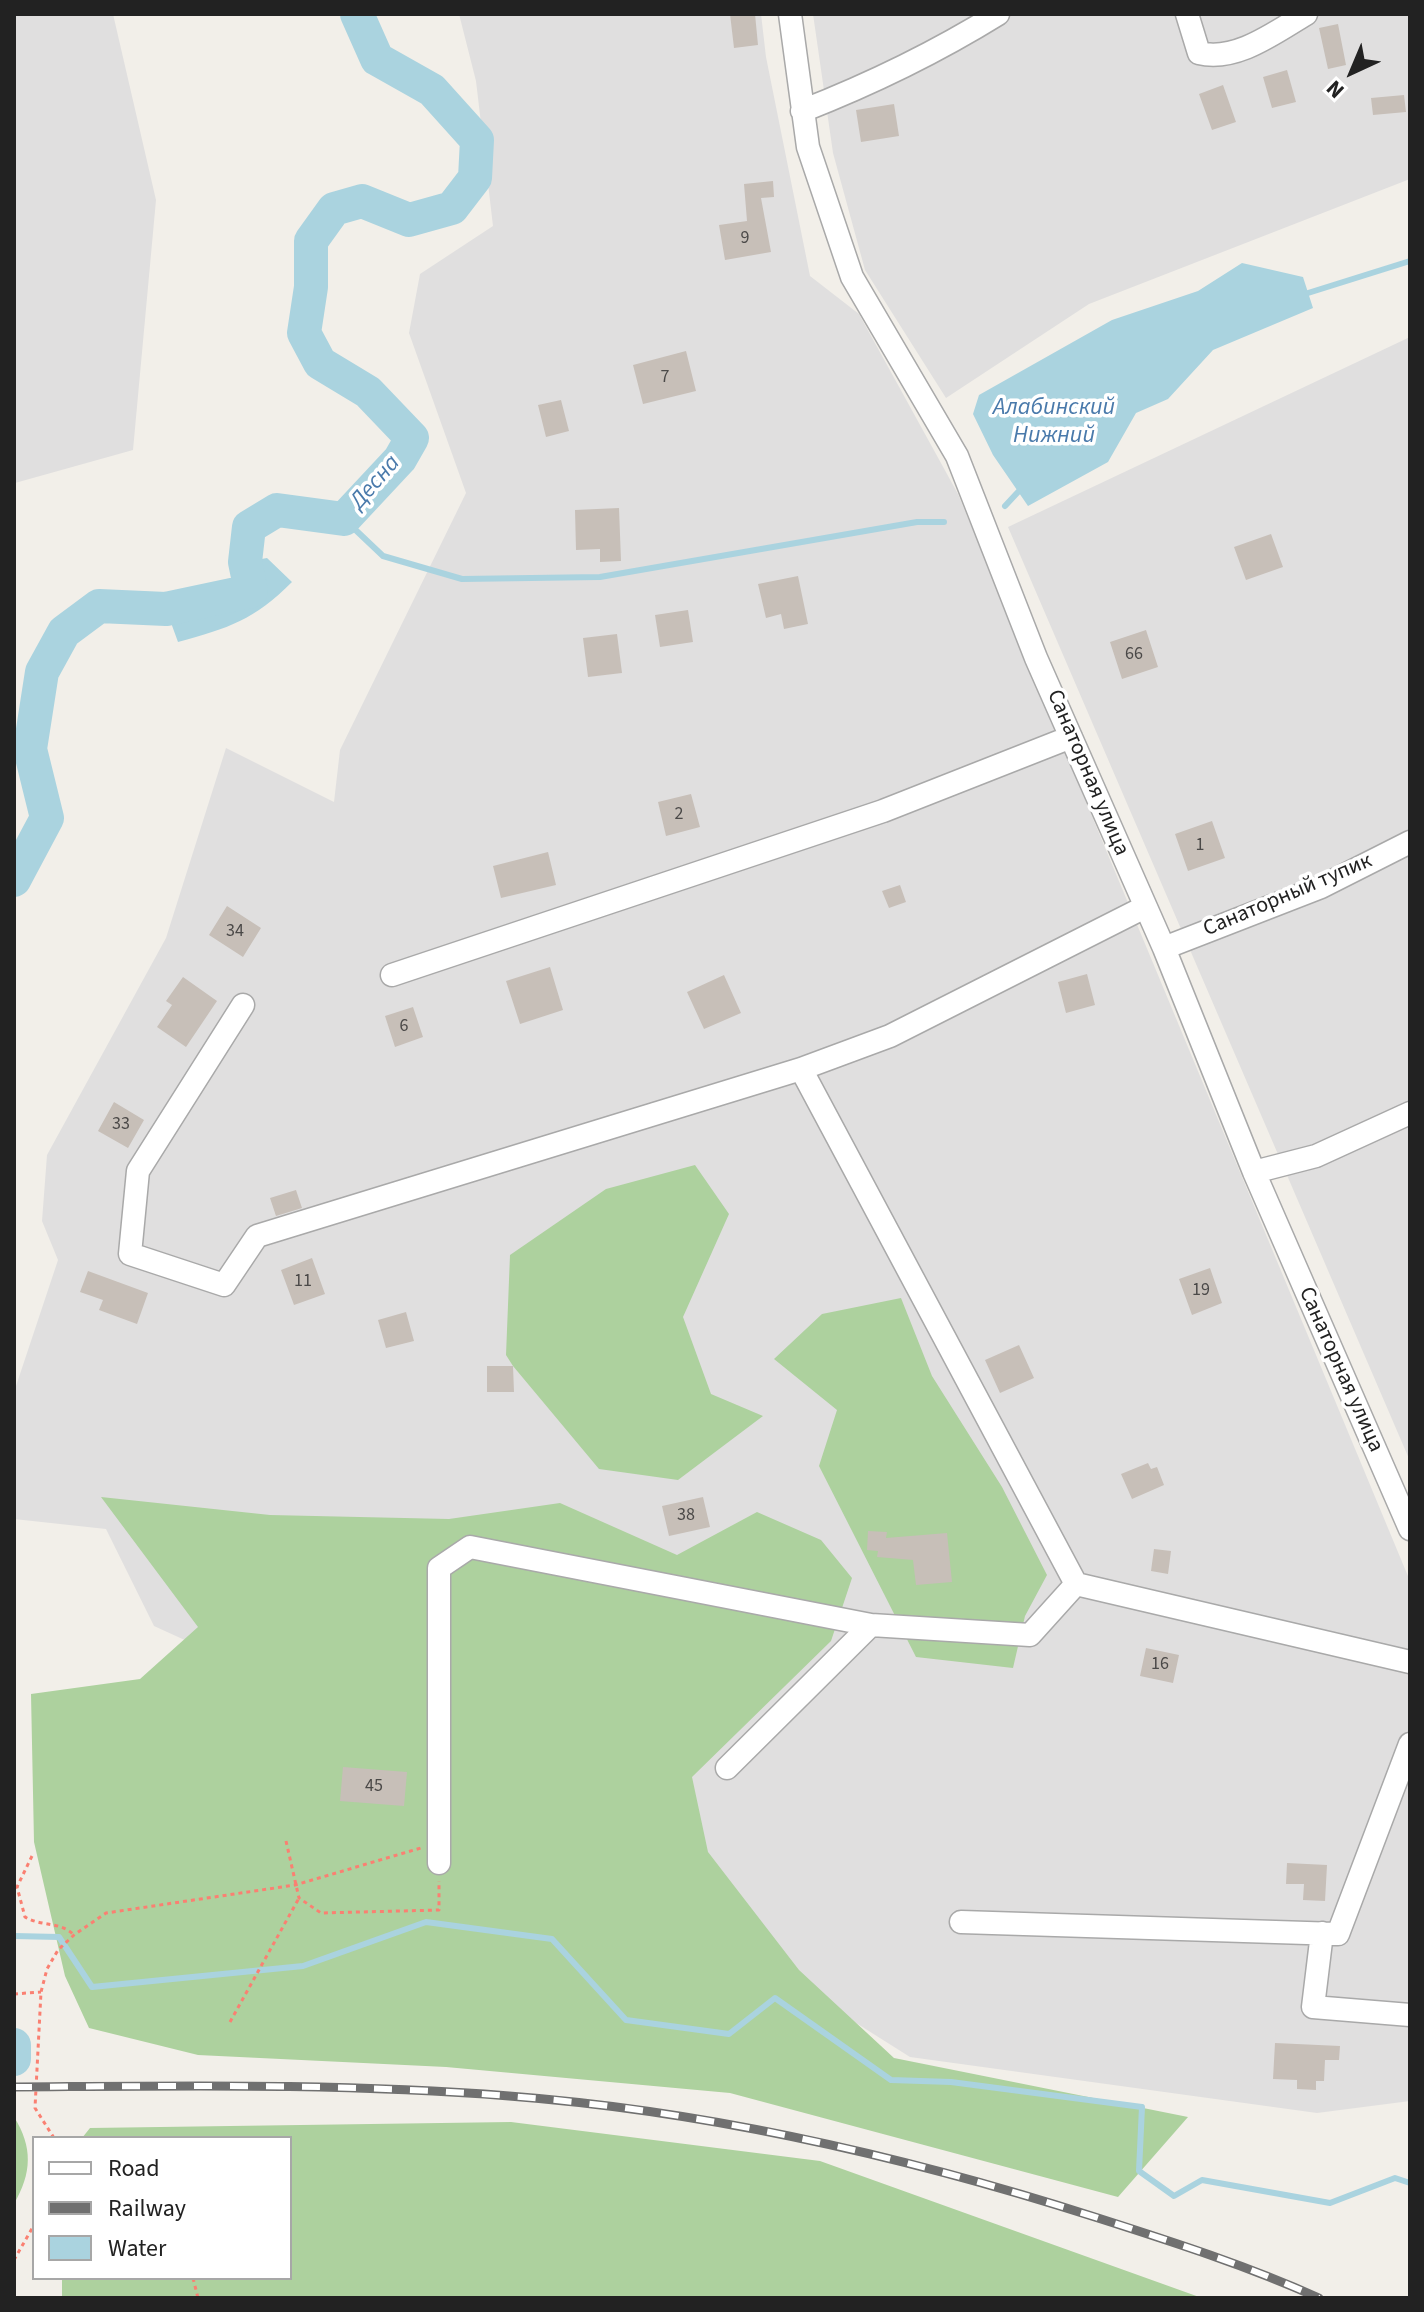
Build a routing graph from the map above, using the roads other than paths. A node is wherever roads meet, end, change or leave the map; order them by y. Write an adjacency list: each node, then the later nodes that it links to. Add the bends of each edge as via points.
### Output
1 (790, 14): 5 (street, Санаторная улица)
2 (998, 14): 5 (street, via 872,84)
3 (1187, 14): 4 (street, via 1199,53 1217,57 1262,40)
4 (1306, 14)
5 (802, 111): 6 (street, Санаторная улица, via 808,147 852,277 957,456)
6 (1071, 737): 8 (street, Санаторная улица); 10 (street, via 883,811)
7 (1410, 842): 9 (street, Санаторный тупик, via 1321,887)
8 (1145, 907): 9 (street, Санаторная улица); 12 (street, via 890,1036)
9 (1164, 948): 14 (street, Санаторная улица)
10 (392, 975)
11 (243, 1005): 12 (street, via 138,1171 130,1254 224,1285 257,1236)
12 (801, 1069): 16 (street)
13 (1410, 1113): 14 (street, via 1316,1156)
14 (1254, 1172): 15 (street, Санаторная улица)
15 (1410, 1529)
16 (1076, 1584): 17 (street, via 1030,1635); 18 (street)
17 (871, 1625): 20 (street); 21 (street, via 470,1547 439,1568)
18 (1410, 1662)
19 (1410, 1744): 23 (street, via 1338,1934)
20 (727, 1768)
21 (439, 1853)
22 (961, 1922): 23 (street)
23 (1322, 1933): 24 (street, via 1313,2007)
24 (1410, 2015)

